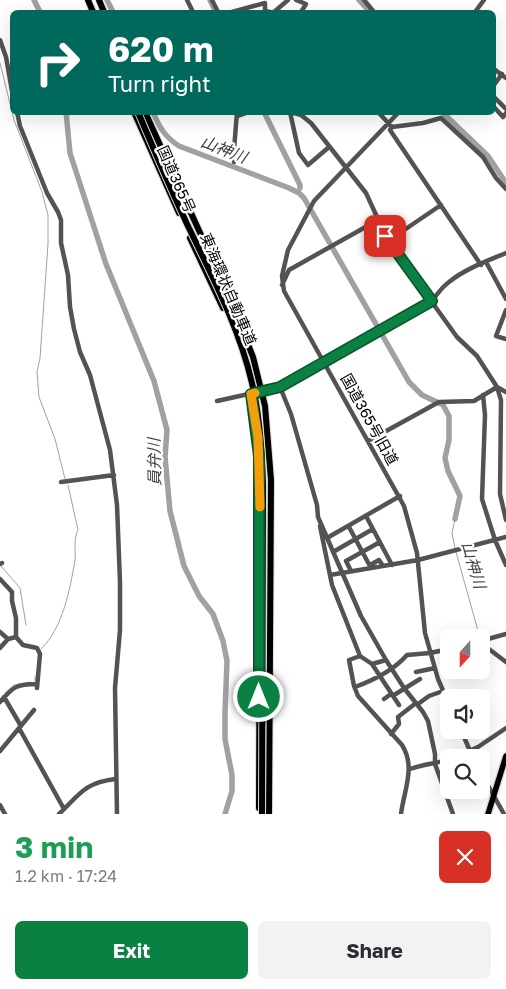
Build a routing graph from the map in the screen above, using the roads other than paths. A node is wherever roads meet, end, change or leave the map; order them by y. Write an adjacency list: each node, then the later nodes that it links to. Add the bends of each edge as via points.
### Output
1 (288, 0): 7 (street)
2 (296, 0): 8 (street, via 306,4)
3 (364, 0): 9 (street)
4 (484, 0): 10 (street)
5 (265, 2): 6 (street)
6 (239, 10)
7 (276, 10)
8 (302, 10)
9 (372, 10)
10 (476, 10)
11 (0, 40): 12 (street)
12 (10, 80)
13 (496, 99): 15 (street)
14 (496, 109): 16 (street, via 503,117)
15 (506, 109)
16 (506, 113)
17 (18, 115): 51 (street, via 61,220 61,243 74,329 104,423)
18 (137, 115): 47 (highway, 国道365号, via 171,198 226,313)
19 (137, 115): 120 (highway, 東海環状自動車道, bridge, via 230,316 247,364 257,407 263,460)
20 (146, 115): 45 (highway, 国道365号, via 232,303)
21 (238, 115): 28 (street)
22 (291, 115): 27 (street, via 299,153 308,165)
23 (298, 115): 27 (street, via 308,120)
24 (381, 115): 26 (street)
25 (397, 115): 26 (street)
26 (390, 126): 29 (street); 30 (street, via 441,118 483,157); 31 (street)
27 (330, 147): 29 (street)
28 (234, 162)
29 (346, 169): 32 (street, via 366,193); 37 (street, via 314,201 290,244)
30 (506, 189)
31 (441, 205): 33 (street); 36 (street)
32 (378, 220): 33 (street); 37 (street, via 289,270)
33 (388, 241): 39 (street)
34 (506, 253): 35 (street)
35 (486, 262): 36 (street); 38 (street)
36 (481, 265): 39 (street, via 447,283)
37 (282, 285): 42 (street, 国道365号旧道)
38 (506, 299)
39 (432, 301): 42 (street); 44 (street, via 457,337 477,356)
40 (506, 310): 41 (street, via 496,336)
41 (506, 339)
42 (324, 362): 43 (street); 50 (street, 国道365号旧道)
43 (280, 387): 45 (street); 55 (street)
44 (497, 387): 46 (street); 48 (street); 56 (street, via 501,400 500,494)
45 (262, 391): 47 (street); 121 (highway, 国道365号, via 271,480)
46 (506, 392)
47 (251, 394): 49 (street); 120 (highway, 国道365号, via 258,437 260,485)
48 (483, 395): 50 (street, via 468,402 437,403); 62 (street, via 482,499)
49 (217, 401)
50 (368, 440): 53 (street, 国道365号旧道)
51 (114, 475): 52 (street); 112 (street, via 120,630 115,688)
52 (61, 482)
53 (400, 496): 54 (street); 66 (street, 国道365号旧道)
54 (366, 516): 57 (street); 58 (street)
55 (318, 517): 60 (street); 72 (street)
56 (506, 520)
57 (349, 526): 60 (street); 61 (street)
58 (373, 529): 61 (street); 63 (street)
59 (506, 537): 62 (street)
60 (327, 538): 64 (street)
61 (356, 539): 64 (street); 65 (street)
62 (495, 540): 66 (street); 68 (street)
63 (380, 542): 65 (street); 67 (street)
64 (333, 552): 71 (street)
65 (363, 552): 69 (street); 70 (street, via 346,561)
66 (418, 560): 67 (street); 82 (street, 国道365号旧道, via 423,626)
67 (392, 564): 69 (street, via 383,566 379,560)
68 (506, 564)
69 (370, 566): 70 (street)
70 (350, 571): 71 (street)
71 (343, 572): 72 (street); 84 (street, via 355,605)
72 (330, 575): 83 (street)
73 (0, 579): 76 (street, via 12,592)
74 (0, 632): 77 (street)
75 (506, 634): 78 (street)
76 (16, 637): 77 (street); 97 (street, via 23,645 37,648 40,654 37,686 18,685)
77 (8, 639): 79 (street)
78 (490, 639)
79 (0, 648)
80 (490, 649): 85 (street)
81 (440, 651): 82 (street)
82 (430, 653): 87 (street, 国道365号旧道); 88 (street, via 407,655)
83 (360, 656): 86 (street); 92 (street, via 349,660)
84 (386, 660): 86 (street); 88 (street)
85 (506, 662)
86 (372, 664): 90 (street)
87 (435, 668): 89 (street); 94 (street, 国道365号旧道)
88 (392, 669): 90 (street); 93 (street)
89 (416, 672)
90 (378, 676): 92 (street); 96 (street)
91 (420, 679): 93 (street)
92 (355, 687): 105 (street, via 362,702)
93 (405, 689): 96 (street); 100 (street)
94 (442, 689)
95 (440, 692): 100 (street)
96 (392, 695): 98 (street); 101 (street)
97 (4, 698): 99 (street); 103 (street)
98 (384, 699)
99 (0, 702)
100 (417, 704): 105 (street, via 398,717 399,724); 110 (street, via 428,721)
101 (399, 705)
102 (34, 710): 103 (street)
103 (20, 727): 107 (street); 116 (street)
104 (506, 728): 106 (street)
105 (391, 734): 111 (street, via 406,752)
106 (474, 749)
107 (0, 751)
108 (505, 759): 114 (main road)
109 (440, 762): 110 (street)
110 (435, 764): 111 (street); 123 (street)
111 (410, 769): 122 (street)
112 (115, 779): 116 (street, via 88,787); 119 (street)
113 (490, 789): 114 (street)
114 (494, 796): 124 (main road); 125 (street)
115 (0, 805): 117 (street)
116 (64, 809): 118 (street)
117 (5, 814)
118 (59, 814)
119 (117, 814)
120 (260, 814)
121 (269, 814)
122 (401, 814)
123 (453, 814)
124 (488, 814)
125 (504, 814)

